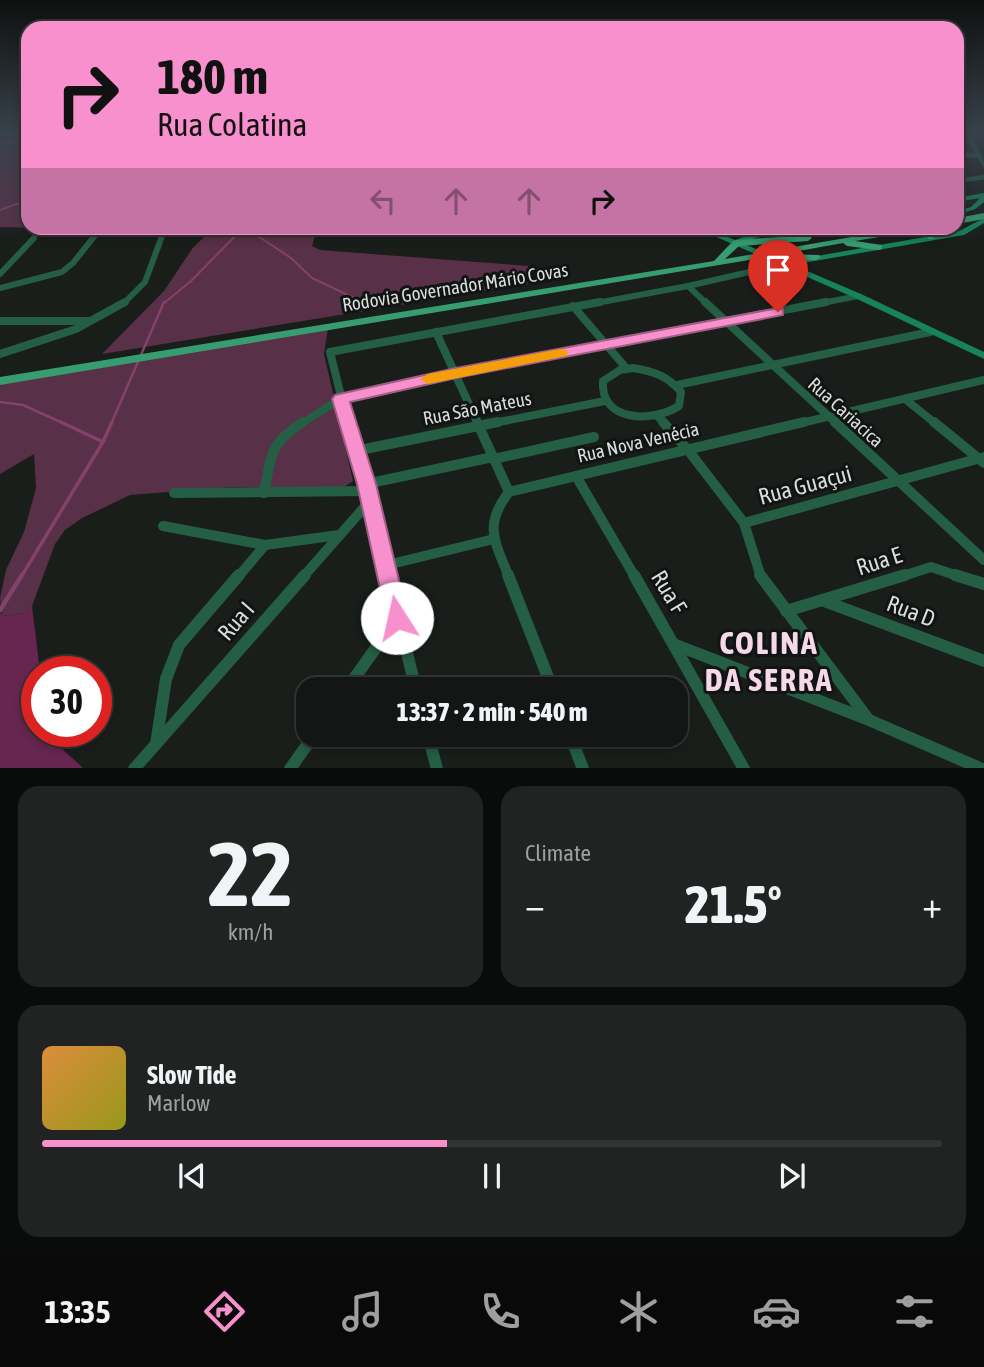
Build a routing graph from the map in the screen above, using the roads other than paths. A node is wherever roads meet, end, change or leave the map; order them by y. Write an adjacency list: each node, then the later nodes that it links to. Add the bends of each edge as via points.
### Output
1 (984, 177): 2 (street)
2 (964, 180)
3 (984, 197): 4 (street); 5 (street)
4 (964, 199)
5 (964, 213)
6 (964, 217): 7 (main road)
7 (984, 217): 8 (street)
8 (964, 231)
9 (95, 235): 30 (street, via 62,272)
10 (162, 235): 34 (street, via 139,291)
11 (717, 235): 20 (street)
12 (759, 235): 20 (street)
13 (768, 235): 18 (street)
14 (818, 235): 18 (main road)
15 (874, 235): 19 (main road, Rodovia Governador Mário Covas)
16 (920, 235): 21 (street)
17 (34, 238): 28 (street)
18 (776, 241): 20 (main road)
19 (833, 242): 21 (main road); 22 (main road, Rodovia Governador Mário Covas)
20 (737, 243): 22 (street); 26 (main road, via 726,255)
21 (879, 247): 23 (street)
22 (762, 254): 23 (main road); 25 (street); 26 (main road, Rodovia Governador Mário Covas)
23 (816, 257): 24 (street)
24 (800, 261): 25 (street); 27 (street)
25 (784, 264): 27 (street); 29 (street)
26 (705, 265): 45 (main road, Rodovia Governador Mário Covas)
27 (798, 271): 31 (street)
28 (0, 274)
29 (688, 286): 32 (street); 35 (street, Rua Cariacica)
30 (0, 289)
31 (858, 296): 35 (street); 37 (street)
32 (573, 306): 36 (street); 38 (street)
33 (0, 321): 34 (street)
34 (90, 321): 39 (street, via 63,335)
35 (726, 322): 38 (street); 41 (street, Rua Cariacica)
36 (436, 332): 43 (street); 47 (street, via 330,352)
37 (930, 332): 40 (street); 41 (street)
38 (604, 345): 42 (street); 43 (street)
39 (0, 354)
40 (984, 356)
41 (771, 365): 46 (street); 50 (street, Rua Cariacica)
42 (626, 369): 46 (street, via 651,370); 49 (street, via 603,381)
43 (456, 373): 47 (street); 52 (street)
44 (984, 380): 48 (street, Rua Nova Venécia)
45 (0, 381)
46 (677, 385): 51 (street, via 682,398 679,406)
47 (341, 399): 55 (street); 62 (street, via 273,448)
48 (905, 399): 50 (street, Rua Nova Venécia); 57 (street)
49 (605, 401): 51 (street, via 625,415); 52 (street, Rua São Mateus)
50 (829, 416): 54 (street, Rua Nova Venécia); 59 (street, Rua Cariacica)
51 (658, 417): 54 (street)
52 (481, 425): 55 (street, Rua São Mateus); 56 (street)
53 (594, 437): 56 (street)
54 (688, 450): 58 (street, Rua Nova Venécia); 64 (street)
55 (355, 451): 63 (street)
56 (494, 458): 60 (street); 63 (street)
57 (982, 460): 59 (street, Rua Guaçui)
58 (576, 476): 60 (street, Rua Nova Venécia); 75 (street, Rua F)
59 (899, 481): 64 (street, Rua Guaçui); 69 (street, Rua Cariacica)
60 (509, 492): 67 (street, via 492,519)
61 (174, 493): 62 (street)
62 (264, 493): 63 (street)
63 (368, 493): 66 (street, Rua I); 70 (street)
64 (744, 523): 73 (street, Rua Guaçui, via 756,567)
65 (163, 526): 68 (street)
66 (339, 536): 68 (street); 81 (street, Rua I)
67 (494, 539): 70 (street); 79 (street)
68 (265, 545): 81 (street, via 179,645 166,680)
69 (984, 560)
70 (387, 565): 74 (street)
71 (984, 584): 72 (street, Rua E, via 931,567)
72 (824, 601): 73 (street, Rua E); 76 (street, Rua D)
73 (786, 611): 80 (street, Rua Guaçui)
74 (397, 618): 77 (street); 78 (street)
75 (676, 645): 80 (street); 89 (street, Rua F)
76 (984, 661)
77 (355, 677)
78 (413, 677)
79 (547, 677)
80 (869, 720): 90 (street)
81 (156, 744): 85 (street, Rua I)
82 (305, 747): 86 (street)
83 (431, 747): 87 (street)
84 (575, 747): 88 (street)
85 (134, 768)
86 (290, 768)
87 (437, 768)
88 (583, 768)
89 (744, 768)
90 (982, 768)

